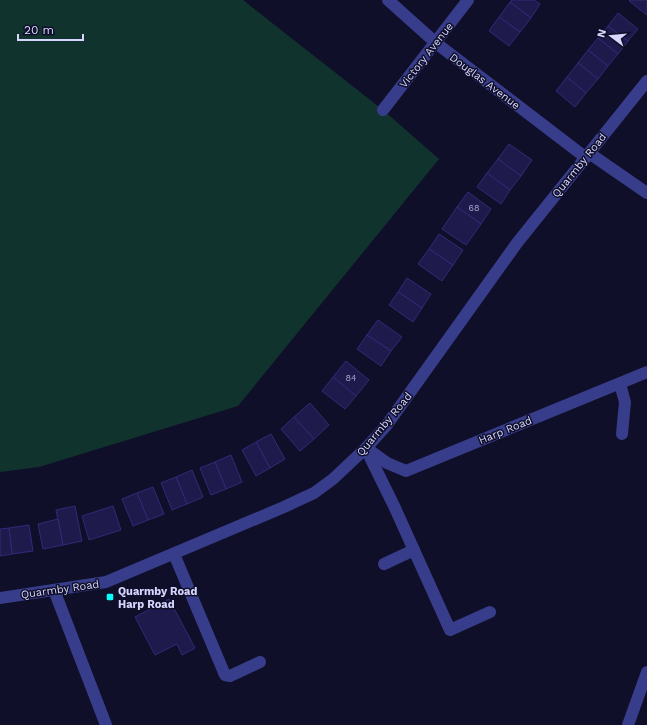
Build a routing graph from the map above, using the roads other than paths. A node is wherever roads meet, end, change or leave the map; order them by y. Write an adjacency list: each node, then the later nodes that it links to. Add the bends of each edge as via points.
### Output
1 (388, 0): 3 (street, Douglas Avenue)
2 (468, 0): 3 (street, Victory Avenue)
3 (436, 43): 5 (street, Victory Avenue); 6 (street, Douglas Avenue)
4 (647, 81): 6 (street, Quarmby Road)
5 (383, 110)
6 (587, 155): 7 (street, Douglas Avenue); 11 (street, Quarmby Road, via 516,243 404,402)
7 (647, 193)
8 (647, 372): 9 (street, Harp Road)
9 (620, 384): 10 (street, via 625,402); 11 (street, Harp Road, via 406,471 386,463)
10 (622, 434)
11 (366, 448): 12 (street); 13 (street, Quarmby Road, via 314,493)
12 (414, 550): 14 (street); 17 (street, via 450,630)
13 (174, 554): 15 (street, Quarmby Road, via 106,582); 18 (street, via 225,675 230,676)
14 (384, 564)
15 (54, 590): 16 (street, Quarmby Road); 20 (street)
16 (0, 598)
17 (490, 612)
18 (260, 662)
19 (647, 672): 21 (street)
20 (106, 725)
21 (628, 725)

